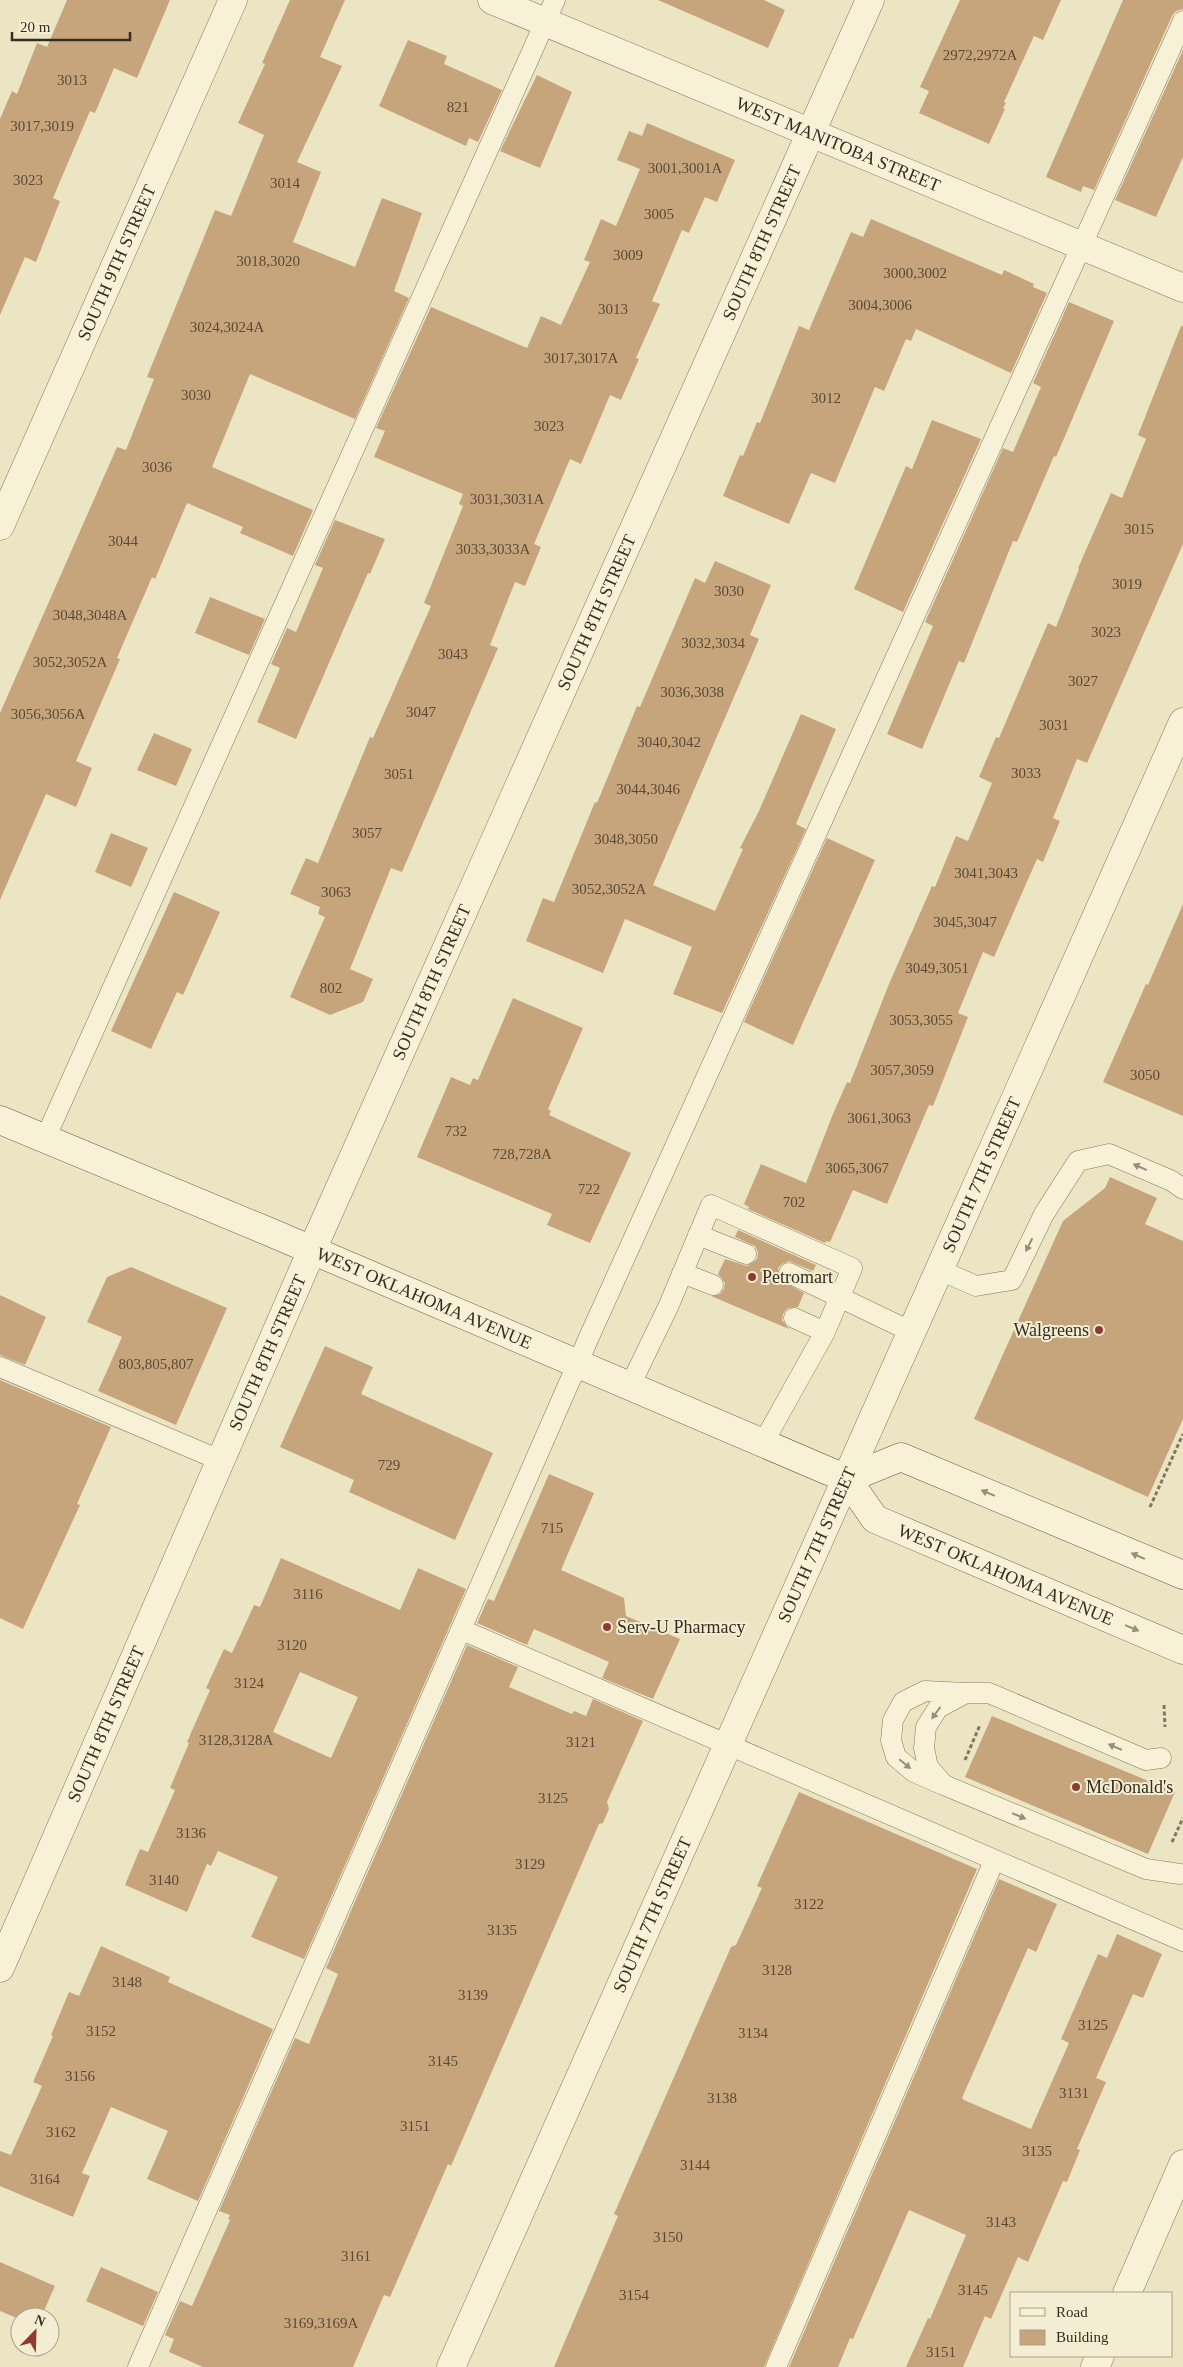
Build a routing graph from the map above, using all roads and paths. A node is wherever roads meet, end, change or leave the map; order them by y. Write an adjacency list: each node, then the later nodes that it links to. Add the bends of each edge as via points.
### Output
1 (233, 0): 9 (street, SOUTH 9TH STREET)
2 (492, 0): 4 (street, WEST MANITOBA STREET)
3 (870, 0): 6 (street, SOUTH 8TH STREET)
4 (550, 11): 6 (street, WEST MANITOBA STREET); 12 (lane)
5 (1183, 20): 7 (lane)
6 (810, 133): 7 (street, WEST MANITOBA STREET); 15 (street, SOUTH 8TH STREET)
7 (1082, 246): 8 (street, WEST MANITOBA STREET); 25 (lane)
8 (1183, 288)
9 (0, 526)
10 (1183, 722): 17 (street, SOUTH 7TH STREET)
11 (0, 1120): 12 (street, WEST OKLAHOMA AVENUE)
12 (45, 1139): 15 (street, WEST OKLAHOMA AVENUE)
13 (1183, 1189): 17 (lane, one-way to 17, via 1172,1181 1109,1154 1078,1161 1044,1214 1012,1280 976,1286)
14 (698, 1235): 16 (lane); 18 (lane); 21 (lane, via 711,1205 852,1268)
15 (312, 1250): 25 (street, WEST OKLAHOMA AVENUE); 30 (street, SOUTH 8TH STREET)
16 (746, 1254)
17 (940, 1270): 24 (street, SOUTH 7TH STREET)
18 (682, 1272): 20 (lane); 27 (lane)
19 (789, 1273): 21 (lane)
20 (713, 1285)
21 (840, 1297): 23 (lane); 24 (lane)
22 (794, 1318): 23 (lane)
23 (825, 1332): 29 (lane)
24 (912, 1332): 31 (street, SOUTH 7TH STREET)
25 (578, 1364): 27 (street, WEST OKLAHOMA AVENUE); 34 (lane)
26 (0, 1368): 30 (lane)
27 (630, 1386): 29 (street, WEST OKLAHOMA AVENUE)
28 (1183, 1434): 32 (path)
29 (763, 1443): 31 (street, WEST OKLAHOMA AVENUE)
30 (222, 1461): 45 (street, SOUTH 8TH STREET)
31 (847, 1479): 33 (street, one-way to 31, via 901,1457); 35 (street, WEST OKLAHOMA AVENUE, one-way to 35, via 875,1519); 37 (street, SOUTH 7TH STREET)
32 (1150, 1507)
33 (1183, 1575)
34 (462, 1630): 37 (lane); 48 (lane)
35 (1183, 1650)
36 (966, 1693): 38 (lane, one-way to 36, via 1146,1760 989,1693); 39 (lane, one-way to 39, via 938,1708 926,1727 924,1748 928,1767); 39 (lane, one-way to 39, via 925,1691 903,1702 893,1720 891,1740 896,1757 914,1772)
37 (728, 1745): 42 (lane); 49 (street, SOUTH 7TH STREET)
38 (1162, 1758)
39 (944, 1784): 43 (lane, one-way to 43, via 1146,1869)
40 (1183, 1818): 41 (path)
41 (1168, 1848)
42 (994, 1861): 44 (lane); 50 (lane)
43 (1180, 1874)
44 (1183, 1941)
45 (0, 1968)
46 (1183, 2164): 47 (street)
47 (1127, 2292)
48 (138, 2367)
49 (452, 2367)
50 (776, 2367)

